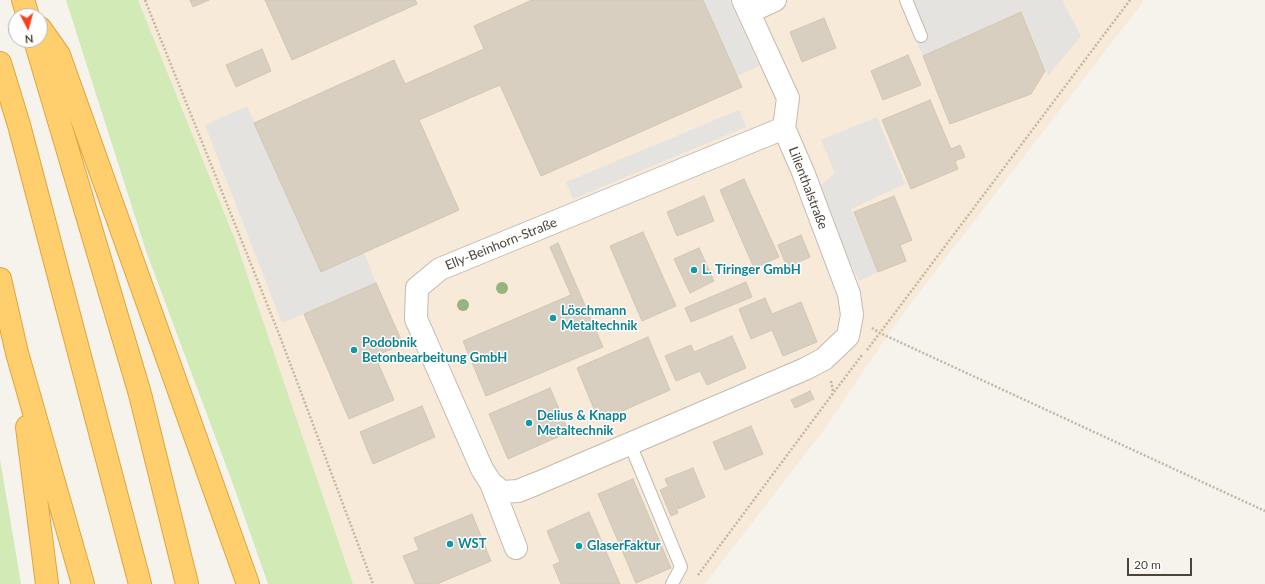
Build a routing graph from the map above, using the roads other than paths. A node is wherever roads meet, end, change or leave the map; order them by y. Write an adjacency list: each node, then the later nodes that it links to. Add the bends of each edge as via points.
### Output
1 (775, 0): 3 (street)
2 (906, 0): 4 (lane)
3 (746, 6): 8 (street, via 788,98)
4 (921, 36)
5 (48, 40): 18 (highway, via 59,56)
6 (37, 48): 17 (highway, via 140,394)
7 (0, 63): 16 (highway, via 19,125)
8 (784, 128): 11 (street, Lilienthalstraße, via 804,172 849,294 852,314 848,336 824,359 806,369); 12 (street, Elly-Beinhorn-Straße, via 440,269 417,288 416,319 482,469)
9 (0, 279): 10 (highway)
10 (17, 353): 14 (highway); 15 (highway)
11 (630, 444): 12 (street, via 518,491 502,492); 19 (lane, via 681,567)
12 (491, 483): 13 (street, Elly-Beinhorn-Straße)
13 (516, 548)
14 (47, 584)
15 (83, 584)
16 (140, 584)
17 (187, 584)
18 (248, 584)
19 (672, 584)

